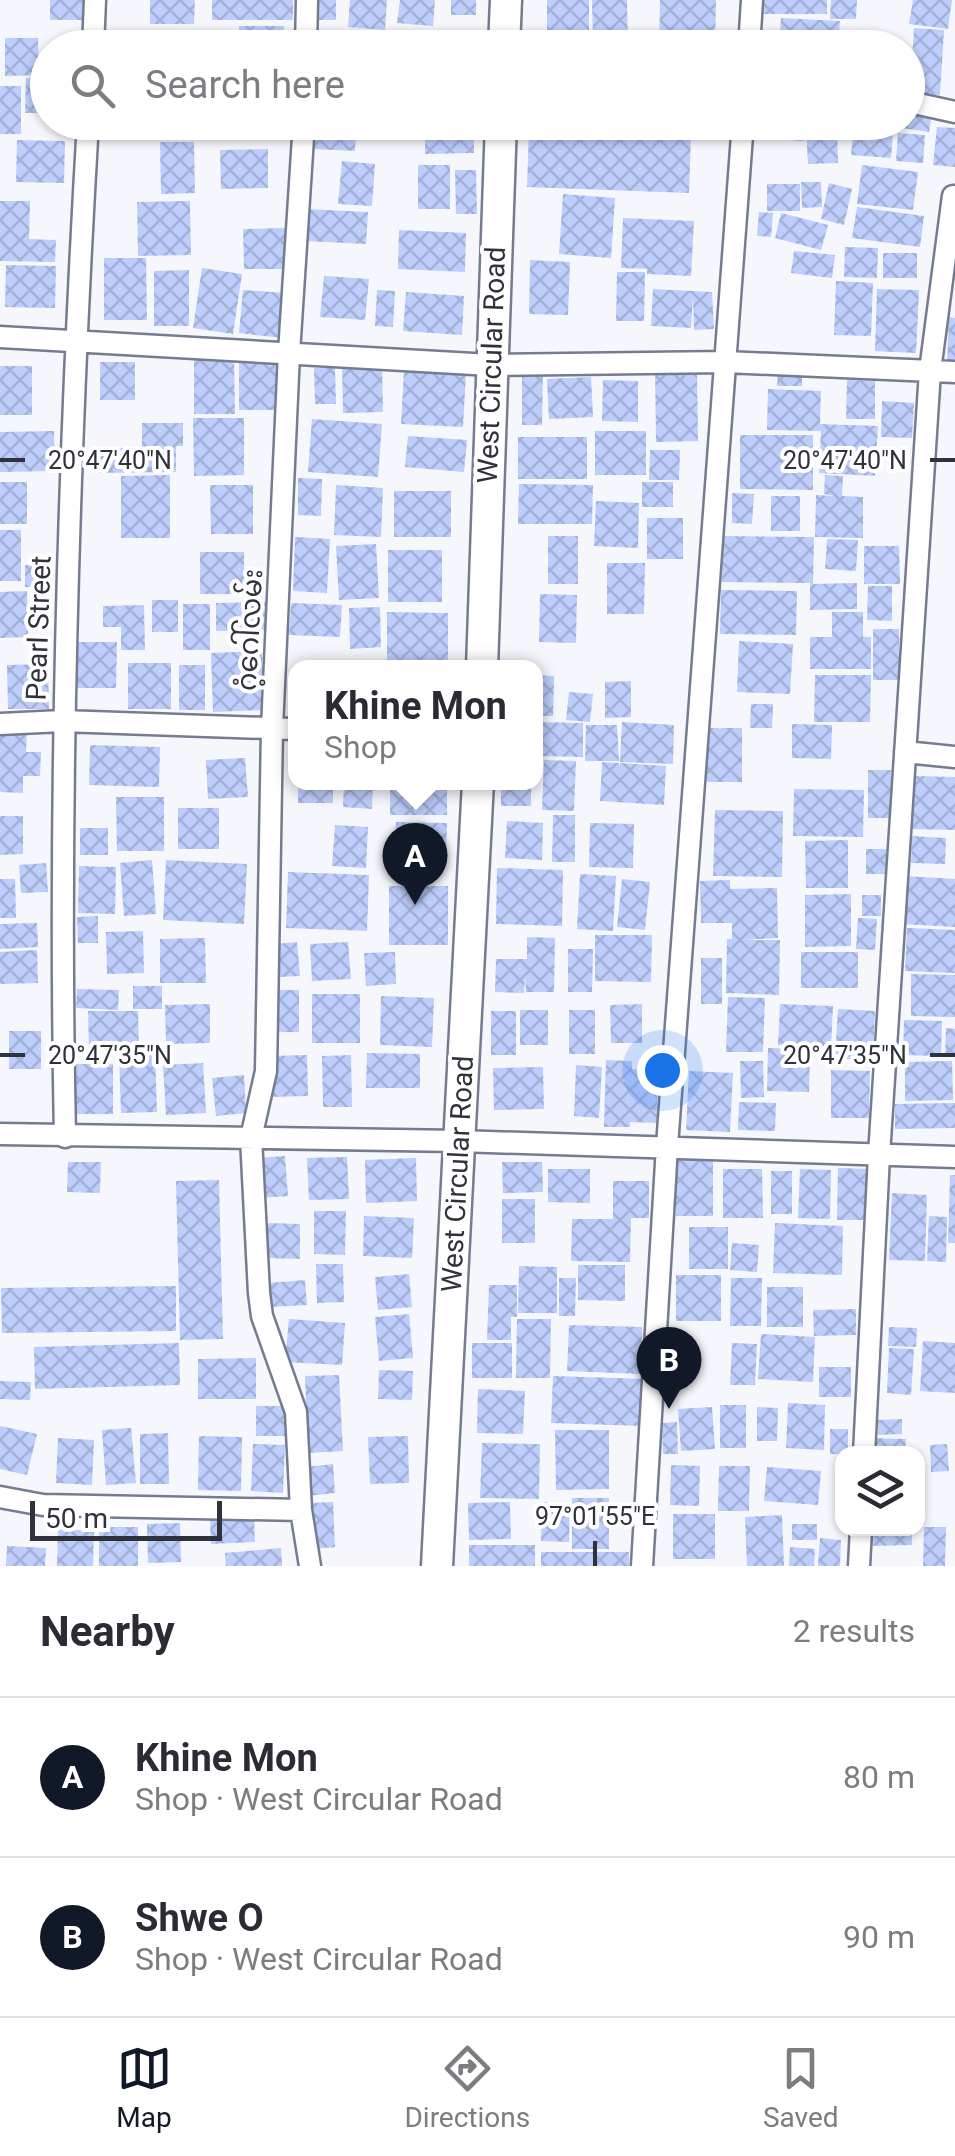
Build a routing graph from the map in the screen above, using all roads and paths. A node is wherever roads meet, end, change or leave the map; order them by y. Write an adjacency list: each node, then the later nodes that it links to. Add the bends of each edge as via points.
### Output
1 (96, 0): 5 (street)
2 (307, 0): 6 (street)
3 (506, 0): 7 (street)
4 (752, 0): 8 (street)
5 (94, 30)
6 (306, 30)
7 (505, 30)
8 (750, 30)
9 (925, 105): 10 (street)
10 (955, 112)
11 (87, 140): 17 (street, Pearl Street)
12 (303, 140): 18 (street, ဂံ့ဂေါ်လမ်း)
13 (499, 140): 20 (street, West Circular Road)
14 (742, 140): 19 (street)
15 (953, 196): 21 (street)
16 (0, 337): 17 (street)
17 (76, 341): 18 (street); 24 (street, Pearl Street)
18 (289, 354): 20 (street); 26 (street, ဂံ့ဂေါ်လမ်း)
19 (726, 362): 20 (street); 21 (street); 35 (street)
20 (490, 364): 23 (street, West Circular Road)
21 (930, 372): 22 (street); 28 (street)
22 (955, 372)
23 (482, 660)
24 (62, 721): 25 (street); 26 (street); 32 (street, Pearl Street)
25 (0, 724)
26 (272, 729): 27 (street); 33 (street, ဂံ့ဂေါ်လမ်း, via 266,1071)
27 (288, 729)
28 (905, 752): 29 (street); 36 (street)
29 (955, 756)
30 (478, 790): 34 (street, West Circular Road)
31 (0, 1134): 32 (street)
32 (64, 1137): 33 (street)
33 (251, 1138): 34 (street); 40 (street, ဂံ့ဂေါ်လမ်း, via 262,1316 296,1412)
34 (459, 1141): 35 (street); 43 (street, West Circular Road)
35 (667, 1146): 36 (street); 44 (street)
36 (879, 1155): 37 (street); 38 (street)
37 (955, 1157)
38 (864, 1446)
39 (0, 1497): 40 (street, via 43,1505)
40 (301, 1510): 42 (street, ဂံ့ဂေါ်လမ်း)
41 (860, 1536): 45 (street)
42 (310, 1566)
43 (437, 1566)
44 (642, 1566)
45 (859, 1566)

